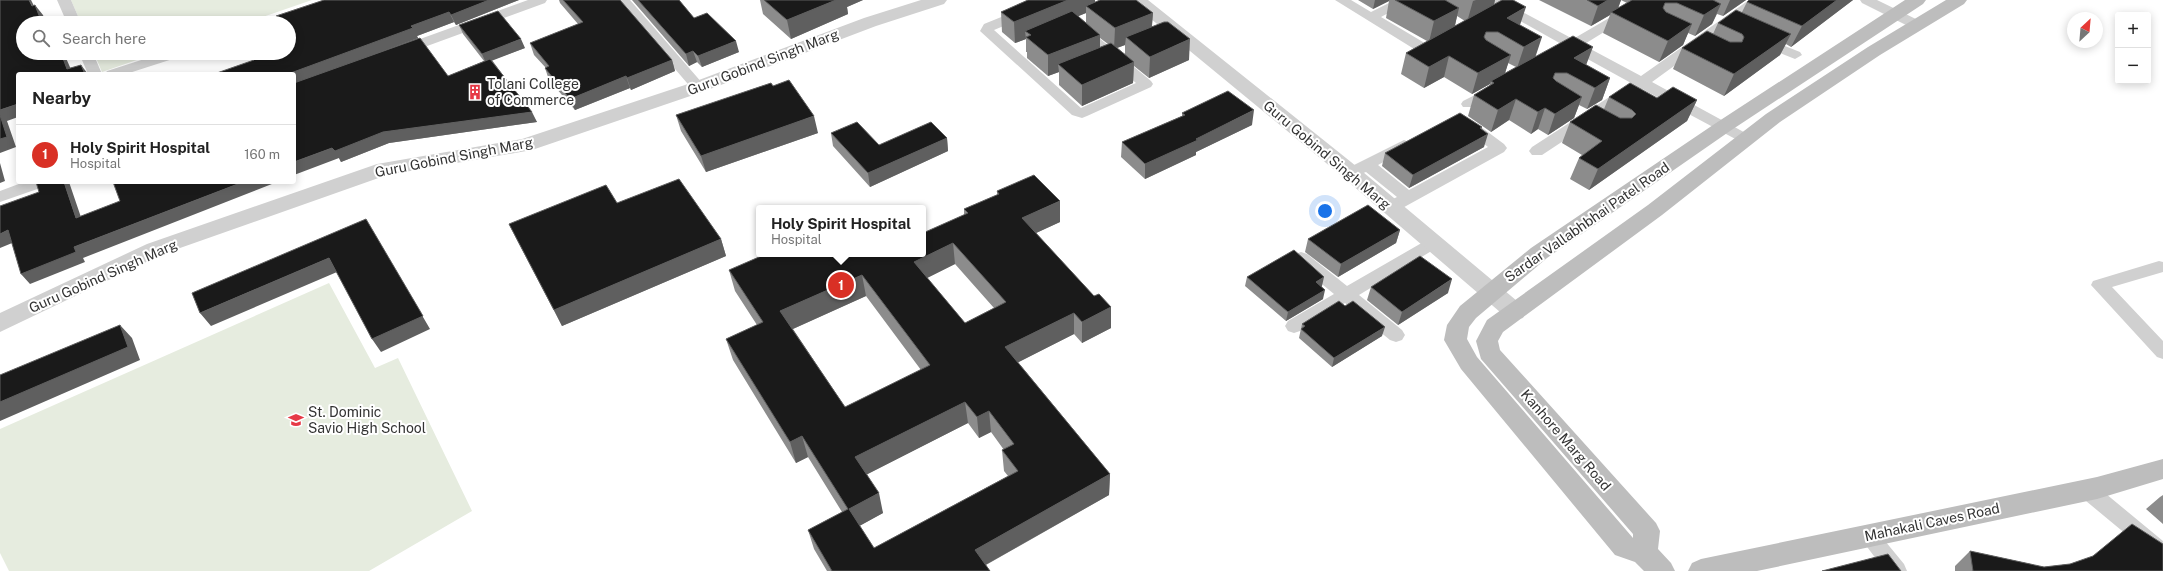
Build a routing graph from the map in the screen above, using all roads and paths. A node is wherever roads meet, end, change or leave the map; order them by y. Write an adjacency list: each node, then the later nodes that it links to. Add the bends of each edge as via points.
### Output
1 (64, 0): 20 (street)
2 (540, 0): 35 (street)
3 (623, 0): 48 (street)
4 (1054, 0): 34 (street, via 988,28 987,31)
5 (1137, 0): 57 (street, Guru Gobind Singh Marg, via 1166,34)
6 (1342, 0): 21 (street)
7 (1405, 0): 21 (street)
8 (1490, 0): 18 (street)
9 (1520, 0): 18 (street)
10 (1649, 0): 17 (street)
11 (1758, 0): 24 (street)
12 (1867, 0): 19 (street)
13 (1917, 0): 19 (main road, Sardar Vallabhbhai Patel Road)
14 (1958, 0): 25 (main road, Sardar Vallabhbhai Patel Road)
15 (932, 1): 48 (street, Guru Gobind Singh Marg)
16 (1614, 3): 17 (street)
17 (1629, 11): 30 (street)
18 (1499, 12): 30 (street)
19 (1894, 13): 25 (street); 53 (main road, Sardar Vallabhbhai Patel Road)
20 (71, 16)
21 (1371, 17): 29 (street, via 1427,50 1433,50)
22 (1710, 18): 24 (street)
23 (1076, 24): 37 (street)
24 (1724, 24): 26 (street); 32 (street)
25 (1917, 25): 55 (main road, Sardar Vallabhbhai Patel Road, via 1849,67)
26 (1738, 30)
27 (1752, 37): 36 (street)
28 (1683, 38): 32 (street)
29 (1451, 40)
30 (1572, 45): 38 (street); 46 (street)
31 (1024, 46): 34 (street)
32 (1702, 47): 46 (street)
33 (1128, 50): 37 (street)
34 (1009, 52): 47 (street)
35 (390, 55)
36 (1795, 55)
37 (1113, 56): 41 (street); 47 (street, via 1146,84 1081,113)
38 (1552, 57)
39 (89, 60): 42 (street)
40 (155, 60): 43 (street)
41 (1100, 62)
42 (94, 72)
43 (118, 72)
44 (1060, 78): 47 (street)
45 (1505, 83): 49 (street)
46 (1641, 83): 52 (street); 53 (street)
47 (1046, 84)
48 (698, 87): 68 (street, Guru Gobind Singh Marg, via 525,146 384,169 155,249)
49 (1468, 104)
50 (1574, 110): 52 (street)
51 (1455, 118): 60 (street, via 1462,120 1499,148)
52 (1593, 121): 56 (street)
53 (1723, 127): 55 (street); 65 (main road, Sardar Vallabhbhai Patel Road, via 1539,253)
54 (1420, 136): 57 (street)
55 (1746, 139): 67 (main road, Sardar Vallabhbhai Patel Road, via 1656,210)
56 (1537, 151)
57 (1359, 169): 60 (street); 61 (street, Guru Gobind Singh Marg)
58 (35, 184): 59 (street)
59 (0, 197)
60 (1408, 198): 61 (street)
61 (1390, 207): 62 (street, Guru Gobind Singh Marg)
62 (1432, 243): 65 (street, Guru Gobind Singh Marg); 66 (street)
63 (1301, 258): 66 (street)
64 (2159, 267): 71 (street, via 2099,285)
65 (1490, 292): 67 (street, Guru Gobind Singh Marg); 76 (main road, Sardar Vallabhbhai Patel Road, via 1458,325 1455,340 1469,363 1624,547)
66 (1346, 294): 69 (street); 70 (street)
67 (1515, 312): 76 (main road, Kanhore Marg Road, via 1495,326 1487,341 1489,353 1647,531)
68 (0, 323)
69 (1294, 326)
70 (1396, 335)
71 (2163, 352)
72 (2163, 468): 73 (main road, Mahakali Caves Road)
73 (2087, 490): 74 (main road, Mahakali Caves Road); 75 (street)
74 (1869, 536): 77 (main road, Mahakali Caves Road); 78 (street)
75 (2163, 553)
76 (1653, 562)
77 (1701, 571)
78 (1897, 571)

